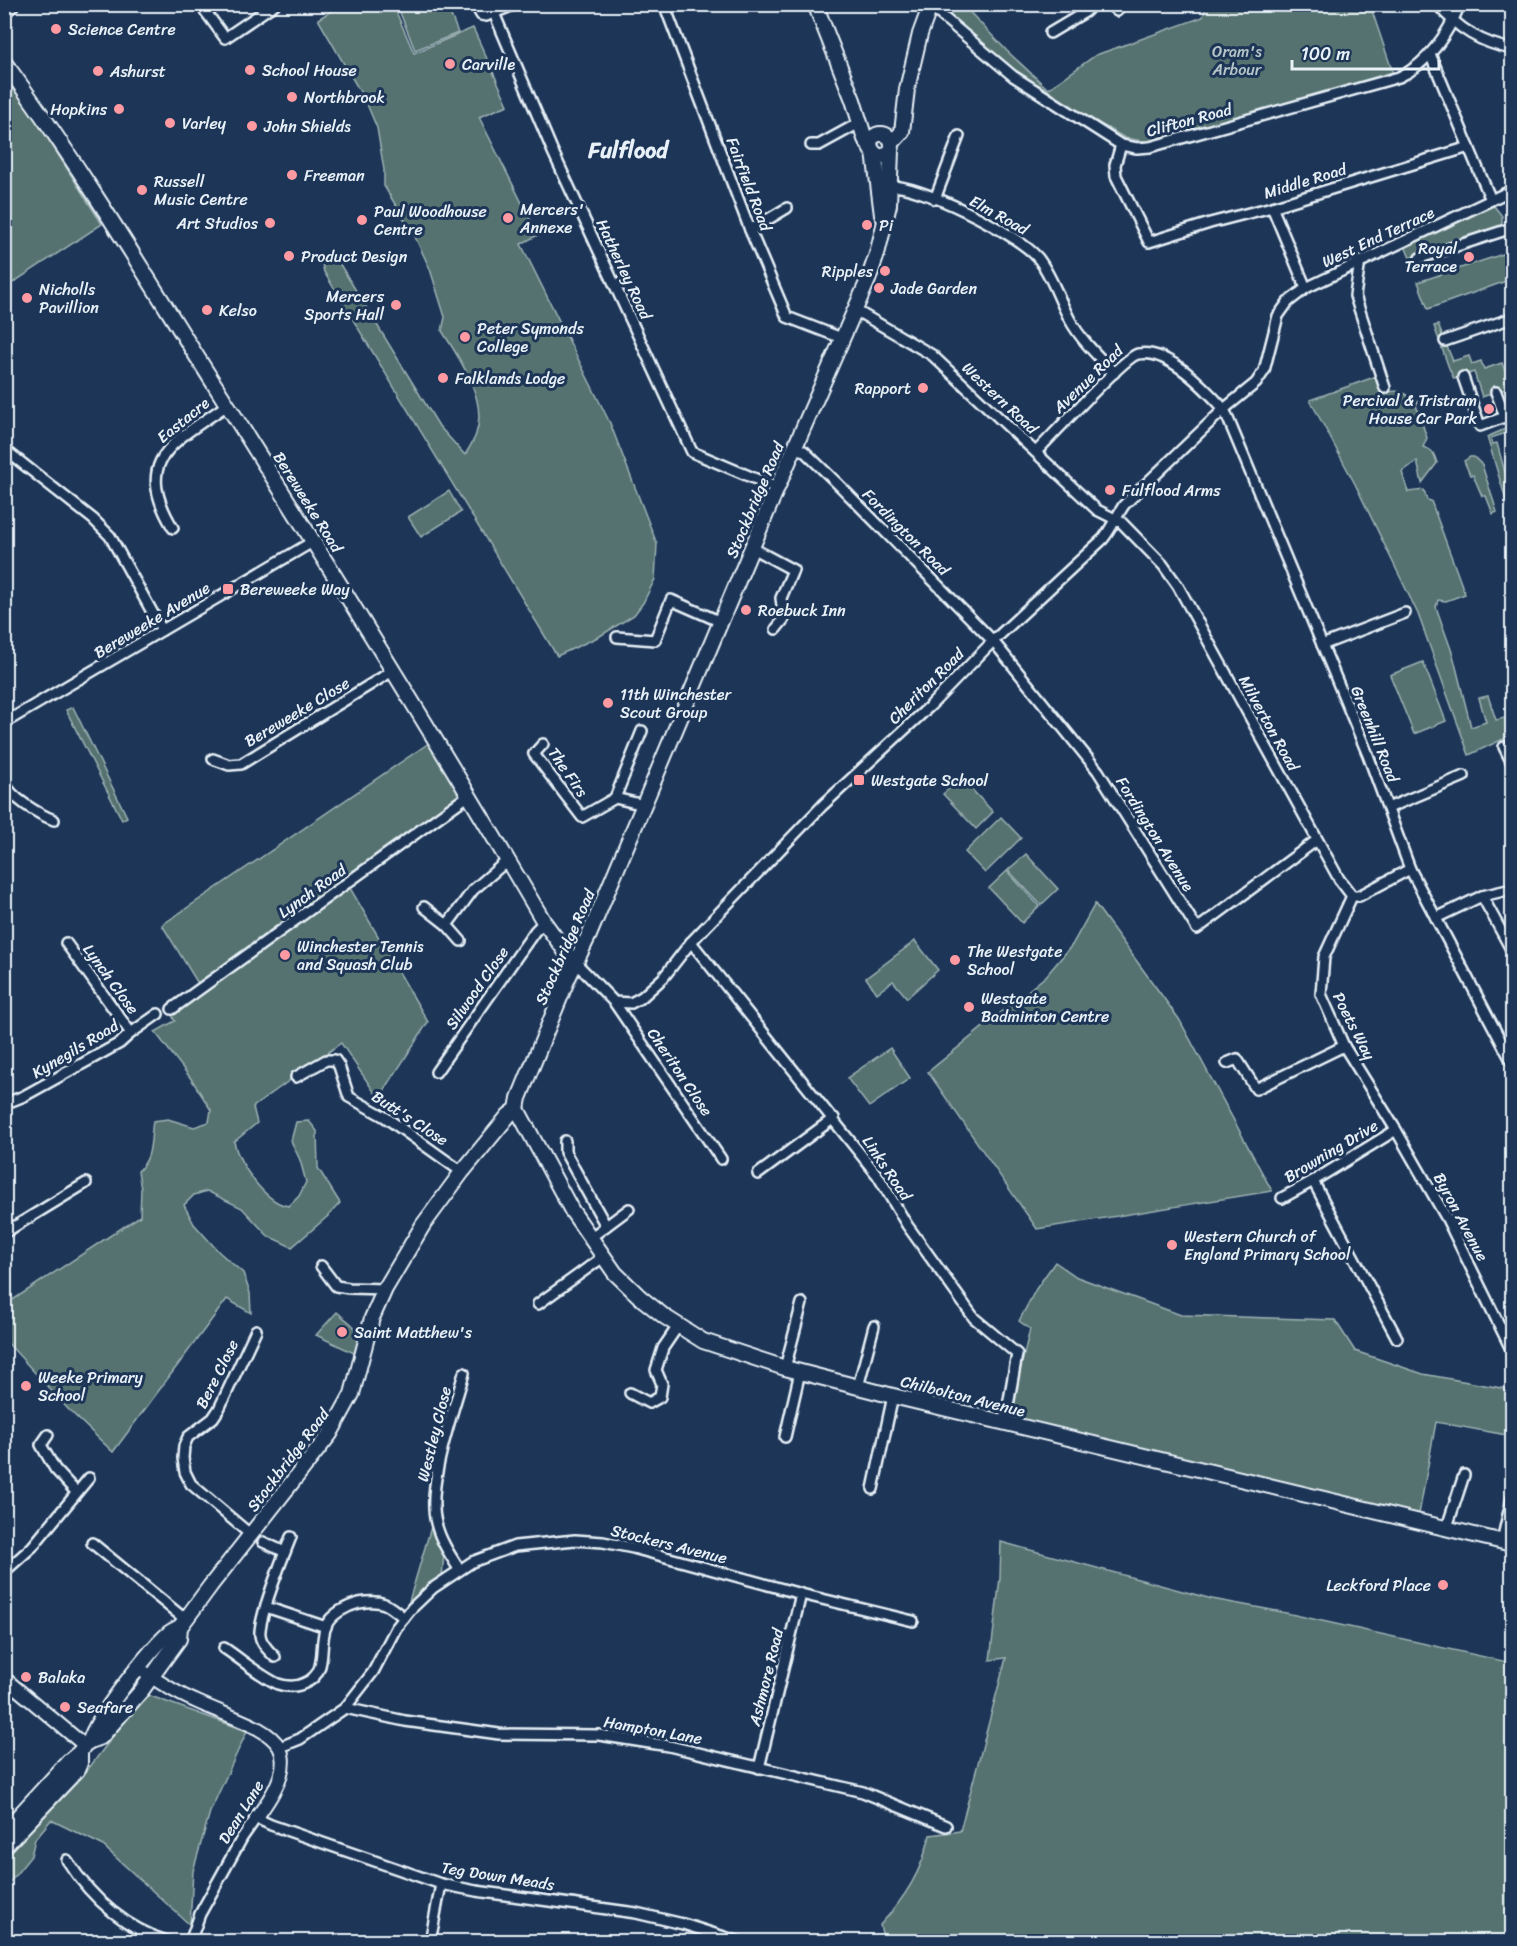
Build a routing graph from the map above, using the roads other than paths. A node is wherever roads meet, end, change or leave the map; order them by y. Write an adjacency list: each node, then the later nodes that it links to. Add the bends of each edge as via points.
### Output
1 (12, 4): 12 (main road)
2 (200, 4): 3 (street, via 225,38)
3 (275, 4)
4 (475, 4): 13 (street, via 481,15)
5 (516, 4): 13 (street)
6 (664, 4): 32 (street, Fairfield Road)
7 (815, 4): 19 (main road, Stockbridge Road)
8 (1093, 4): 15 (street)
9 (1437, 4): 14 (street)
10 (1460, 4): 14 (street, Clifton Road)
11 (931, 5): 21 (main road, via 920,34 902,132); 23 (street, Clifton Road, via 1013,76)
12 (4, 10)
13 (494, 13): 51 (street, Hatherley Road, via 553,152 692,452)
14 (1452, 21): 16 (street, via 1484,41); 17 (street, Clifton Road)
15 (1050, 33)
16 (1512, 48)
17 (1430, 54): 23 (street, Clifton Road, via 1399,77 1150,147); 24 (street)
18 (4, 62): 45 (main road, Bereweeke Road, via 39,109)
19 (861, 122): 21 (main road, Stockbridge Road, via 865,138); 22 (street, via 819,145)
20 (958, 136): 27 (street)
21 (882, 144): 25 (main road, Stockbridge Road)
22 (811, 145)
23 (1121, 145): 29 (street, Middle Road, via 1116,176 1149,242)
24 (1469, 147): 28 (street); 29 (street, Middle Road)
25 (884, 186): 27 (street, Elm Road, via 908,189); 36 (main road, Stockbridge Road, via 884,223 877,254)
26 (1512, 190): 28 (street, West End Terrace)
27 (935, 199): 41 (street, Elm Road, via 990,224 1033,253 1070,321)
28 (1491, 200): 34 (street, West End Terrace)
29 (1272, 207): 35 (street)
30 (787, 208): 32 (street)
31 (1512, 228): 33 (street)
32 (750, 230): 39 (street, Fairfield Road, via 787,317)
33 (1420, 258)
34 (1360, 261): 35 (street, West End Terrace); 43 (street, via 1355,296)
35 (1306, 288): 38 (street, West End Terrace, via 1288,302)
36 (855, 310): 39 (main road, Stockbridge Road); 50 (street, Western Road, via 932,355)
37 (1512, 318): 40 (street)
38 (1273, 330): 46 (street, Cheriton Road, via 1264,371 1249,390)
39 (844, 339): 48 (main road, Stockbridge Road)
40 (1444, 341)
41 (1114, 373): 46 (street, Avenue Road, via 1136,354 1149,354 1178,366); 50 (street, Avenue Road)
42 (1463, 377): 47 (street, via 1480,426)
43 (1385, 388)
44 (1496, 392): 47 (street)
45 (227, 405): 53 (street, Eastacre, via 165,451 159,463 156,490); 54 (main road, Bereweeke Road)
46 (1224, 409): 52 (street, Cheriton Road); 62 (street, Greenhill Road)
47 (1509, 416)
48 (796, 448): 51 (main road, Stockbridge Road); 61 (street, Fordington Road, via 839,485)
49 (4, 449): 59 (street, via 110,536)
50 (1036, 452): 52 (street, Western Road, via 1097,510)
51 (777, 488): 55 (main road, Stockbridge Road)
52 (1115, 518): 61 (street, Cheriton Road, via 1103,539); 77 (street, Milverton Road, via 1172,577)
53 (173, 528)
54 (314, 542): 59 (street, Bereweeke Avenue); 63 (main road, Bereweeke Road)
55 (752, 548): 57 (main road, Stockbridge Road); 58 (street, via 793,570 781,598 784,619)
56 (1405, 613): 62 (street)
57 (721, 622): 60 (street, via 671,600 655,640); 74 (main road, Stockbridge Road)
58 (776, 629)
59 (162, 630): 64 (street, Bereweeke Avenue)
60 (616, 637)
61 (993, 641): 77 (street, Fordington Avenue, via 1098,771 1197,929); 88 (street, Cheriton Road, via 930,706 823,805)
62 (1322, 645): 75 (street, Greenhill Road)
63 (394, 670): 68 (street, Bereweeke Close, via 241,764 229,765); 72 (main road, Bereweeke Road)
64 (4, 723)
65 (642, 731): 73 (street, The Firs)
66 (543, 744): 73 (street, The Firs, via 534,754 582,817)
67 (1503, 747): 69 (street)
68 (213, 759)
69 (1512, 763)
70 (1464, 776): 75 (street)
71 (4, 782): 76 (street, via 42,816)
72 (469, 795): 78 (main road, Bereweeke Road); 93 (street, Lynch Road)
73 (615, 798): 74 (street, The Firs)
74 (644, 805): 91 (main road, Stockbridge Road)
75 (1388, 808): 79 (street, Greenhill Road)
76 (54, 820)
77 (1317, 840): 81 (street, Milverton Road)
78 (507, 860): 85 (main road, Bereweeke Road); 86 (street, via 473,890)
79 (1410, 869): 81 (street); 84 (street, Greenhill Road)
80 (1512, 889): 82 (street)
81 (1352, 896): 96 (street, Poets Way, via 1324,957 1321,994)
82 (1482, 896): 84 (street); 90 (street)
83 (424, 907): 86 (street)
84 (1436, 918): 97 (street, Greenhill Road)
85 (544, 922): 91 (main road, Bereweeke Road); 99 (street, Silwood Close)
86 (447, 925): 87 (street)
87 (461, 941)
88 (691, 942): 92 (street, Cheriton Road, via 663,978 642,997 631,1003); 104 (street, Links Road)
89 (66, 943): 95 (street, Lynch Close)
90 (1512, 951)
91 (576, 963): 92 (street); 103 (main road, Stockbridge Road)
92 (614, 1002): 107 (street, Cheriton Close)
93 (172, 1009)
94 (158, 1014): 95 (street, Kynegils Road)
95 (131, 1033): 102 (street, Kynegils Road, via 111,1048)
96 (1344, 1046): 98 (street, via 1256,1089 1237,1059); 101 (street, Poets Way)
97 (1512, 1062)
98 (1227, 1063)
99 (436, 1072)
100 (296, 1077): 108 (street, Butt's Close, via 326,1060 335,1060 349,1097 385,1117)
101 (1377, 1100): 105 (street, Byron Avenue)
102 (4, 1104)
103 (517, 1109): 108 (main road, Stockbridge Road); 116 (main road, Chilbolton Avenue)
104 (834, 1118): 109 (street); 133 (street, Links Road, via 974,1318 1017,1354)
105 (1396, 1130): 110 (street, Browning Drive); 126 (street, Byron Avenue, via 1447,1219)
106 (565, 1141): 114 (street, via 565,1152)
107 (721, 1159)
108 (462, 1172): 119 (main road, Stockbridge Road, via 423,1225)
109 (758, 1174)
110 (1313, 1181): 112 (street, Browning Drive); 125 (street)
111 (86, 1183): 115 (street)
112 (1282, 1198)
113 (629, 1209): 114 (street)
114 (606, 1226): 116 (street)
115 (4, 1233)
116 (590, 1238): 117 (main road, Chilbolton Avenue)
117 (603, 1257): 121 (street); 122 (main road, Chilbolton Avenue, via 641,1298)
118 (321, 1266): 119 (street, via 336,1286)
119 (385, 1289): 143 (main road, Stockbridge Road, via 372,1318 344,1411)
120 (802, 1303): 127 (street)
121 (538, 1304)
122 (678, 1326): 127 (main road, Chilbolton Avenue, via 703,1341); 131 (street, via 663,1348 656,1370 662,1384 660,1397 649,1403)
123 (874, 1326): 130 (street)
124 (256, 1330): 143 (street, Bere Close, via 219,1409 188,1437 183,1458 184,1472 191,1484)
125 (1397, 1338)
126 (1512, 1351)
127 (785, 1368): 128 (main road, Chilbolton Avenue)
128 (800, 1372): 130 (main road, Chilbolton Avenue); 135 (street)
129 (464, 1373): 147 (street, Westley Close, via 440,1463 434,1503 438,1532)
130 (858, 1387): 132 (main road, Chilbolton Avenue)
131 (630, 1393)
132 (893, 1396): 133 (main road, Chilbolton Avenue); 138 (street)
133 (1005, 1423): 141 (main road, Chilbolton Avenue)
134 (48, 1435): 139 (street, via 41,1444 55,1469)
135 (785, 1437)
136 (1464, 1475): 141 (street)
137 (89, 1478): 139 (street)
138 (873, 1489)
139 (76, 1492): 148 (street, via 32,1547)
140 (1512, 1497): 145 (street)
141 (1447, 1527): 145 (main road, Chilbolton Avenue)
142 (291, 1537): 146 (street)
143 (257, 1539): 146 (street, Bere Close); 153 (main road, Stockbridge Road, via 237,1550)
144 (92, 1543): 153 (street)
145 (1507, 1543)
146 (285, 1552): 150 (street)
147 (459, 1569): 149 (street, Stockers Avenue, via 515,1546 575,1540 603,1542); 151 (street, Stockers Avenue, via 423,1597)
148 (4, 1572)
149 (801, 1594): 152 (street, Stockers Avenue); 163 (street, Ashmore Road)
150 (266, 1607): 154 (street); 156 (street, via 260,1634 265,1647)
151 (405, 1618): 154 (street, via 387,1603 371,1601 341,1610); 160 (street, Stockers Avenue, via 373,1672)
152 (913, 1621)
153 (183, 1624): 157 (main road, Stockbridge Road, via 170,1632); 158 (main road, Stockbridge Road, via 179,1639)
154 (326, 1627): 155 (street, via 321,1664 315,1678 302,1685 278,1684)
155 (224, 1648)
156 (276, 1657)
157 (138, 1668): 158 (street); 161 (main road, Stockbridge Road)
158 (151, 1677): 161 (main road, Stockbridge Road, via 101,1737); 162 (street, via 193,1701 270,1734)
159 (4, 1678): 161 (street)
160 (345, 1708): 162 (street, Stockers Avenue, via 300,1739); 163 (street, Hampton Lane, via 499,1734 599,1735 669,1746)
161 (84, 1746): 166 (main road, Stockbridge Road); 167 (main road, Stockbridge Road, via 72,1776)
162 (280, 1747): 164 (street, Dean Lane, via 281,1777)
163 (759, 1768): 165 (street, Hampton Lane, via 863,1792)
164 (256, 1818): 169 (street, Teg Down Meads); 171 (street, Dean Lane, via 200,1914)
165 (946, 1826)
166 (4, 1832)
167 (4, 1847)
168 (67, 1860): 170 (street, via 95,1897 115,1915 133,1927)
169 (441, 1884): 172 (street); 173 (street, Teg Down Meads, via 636,1913)
170 (169, 1941)
171 (190, 1941)
172 (430, 1941)
173 (740, 1941)

